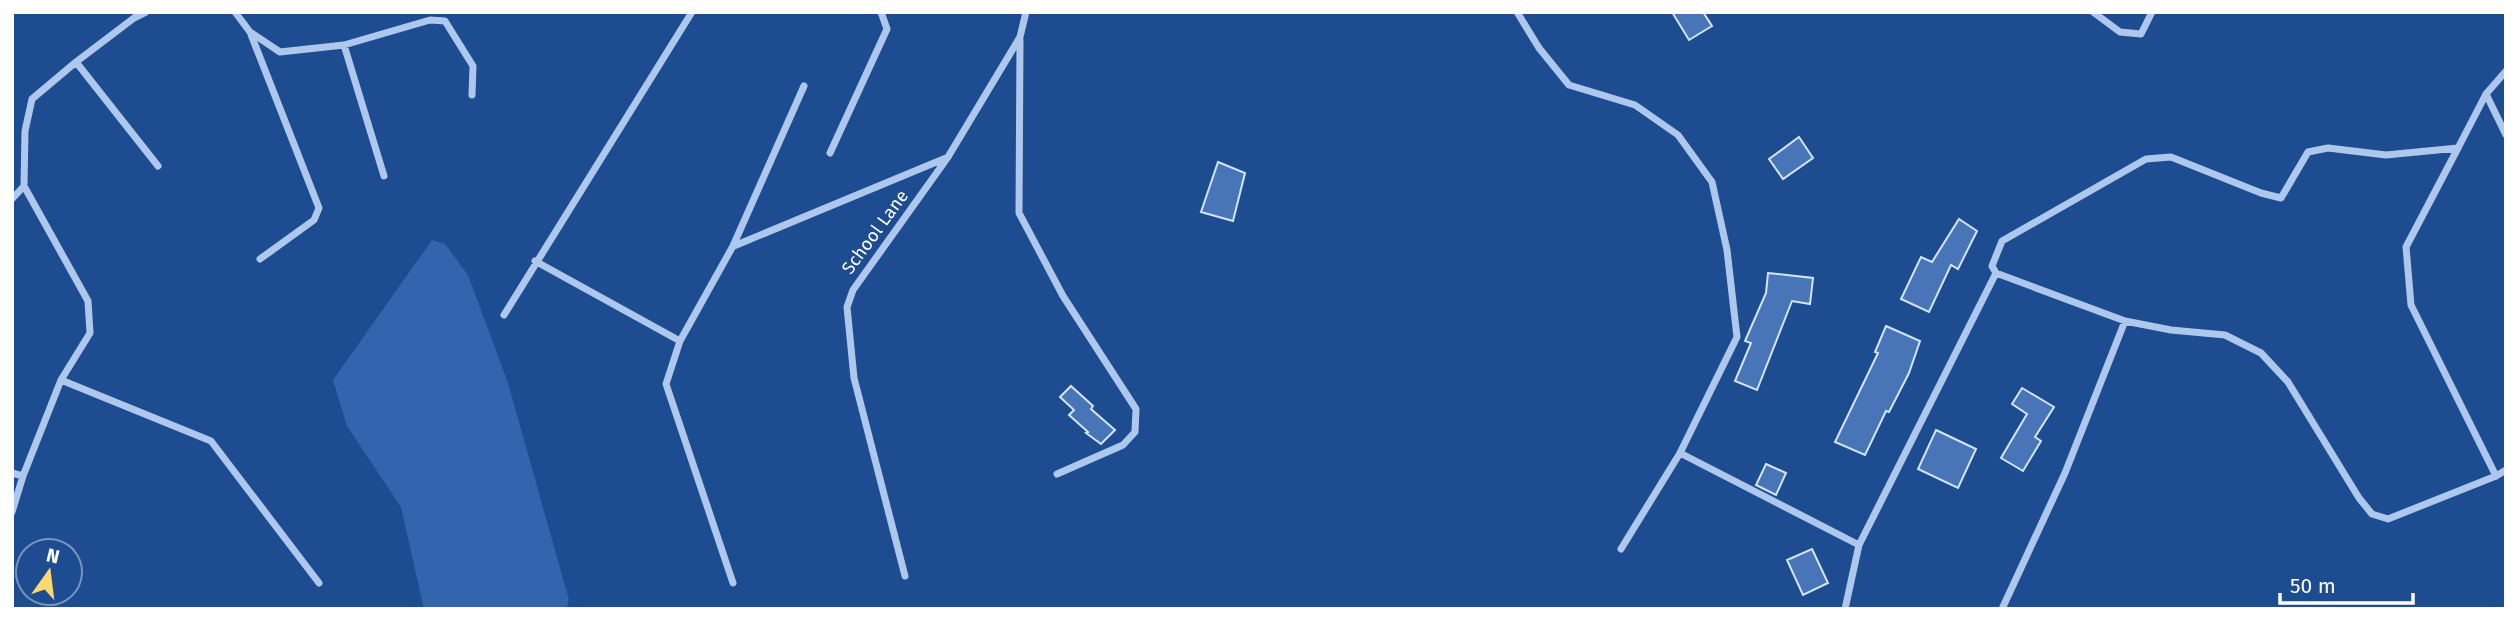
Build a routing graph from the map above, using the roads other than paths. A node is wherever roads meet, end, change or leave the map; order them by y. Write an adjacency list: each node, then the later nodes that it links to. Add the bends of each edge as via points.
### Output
1 (146, 12): 9 (street)
2 (235, 12): 10 (street)
3 (692, 12): 28 (street)
4 (881, 12): 20 (street, via 887,29)
5 (1026, 12): 11 (street, School Lane)
6 (1517, 12): 34 (street, via 1569,85 1635,105 1678,135 1712,182 1727,250 1737,337)
7 (2093, 12): 8 (street, via 2120,32 2141,34)
8 (2152, 12)
9 (133, 15): 13 (street)
10 (250, 32): 12 (street, via 280,52); 27 (street, via 319,208 314,220)
11 (1020, 37): 21 (street, School Lane); 37 (street, via 1019,214 1063,296 1136,409 1135,432 1123,445)
12 (344, 46): 17 (street, via 430,20 445,21 473,65); 23 (street)
13 (76, 62): 22 (street); 24 (street, via 32,99 25,131)
14 (2506, 71): 16 (street)
15 (804, 86): 26 (street)
16 (2486, 94): 18 (street); 19 (street)
17 (472, 95)
18 (2506, 135)
19 (2458, 148): 29 (street, via 2386,156 2328,148 2308,152 2281,198 2171,157 2146,159 2002,241 1992,266); 39 (street, via 2406,247 2411,305)
20 (830, 153)
21 (948, 157): 26 (street); 43 (street, School Lane, via 853,290 847,307 854,378)
22 (158, 166)
23 (384, 176)
24 (24, 186): 25 (street); 33 (street, via 88,301 90,333)
25 (12, 200)
26 (733, 246): 32 (street)
27 (260, 259)
28 (535, 261): 30 (street); 32 (street)
29 (1996, 273): 31 (street); 41 (street)
30 (503, 315)
31 (2125, 321): 39 (street, via 2225,335 2261,353 2288,382 2372,514 2388,519); 47 (street, via 2065,473)
32 (680, 341): 45 (street, via 666,384)
33 (61, 380): 38 (street); 44 (street, via 211,441)
34 (1680, 453): 41 (street); 42 (street)
35 (2506, 470): 39 (street)
36 (12, 472): 38 (street)
37 (1057, 474)
38 (23, 476): 40 (street)
39 (2496, 476)
40 (12, 512)
41 (1858, 545): 46 (street)
42 (1621, 549)
43 (905, 576)
44 (319, 583)
45 (733, 583)
46 (1845, 609)
47 (2002, 609)

